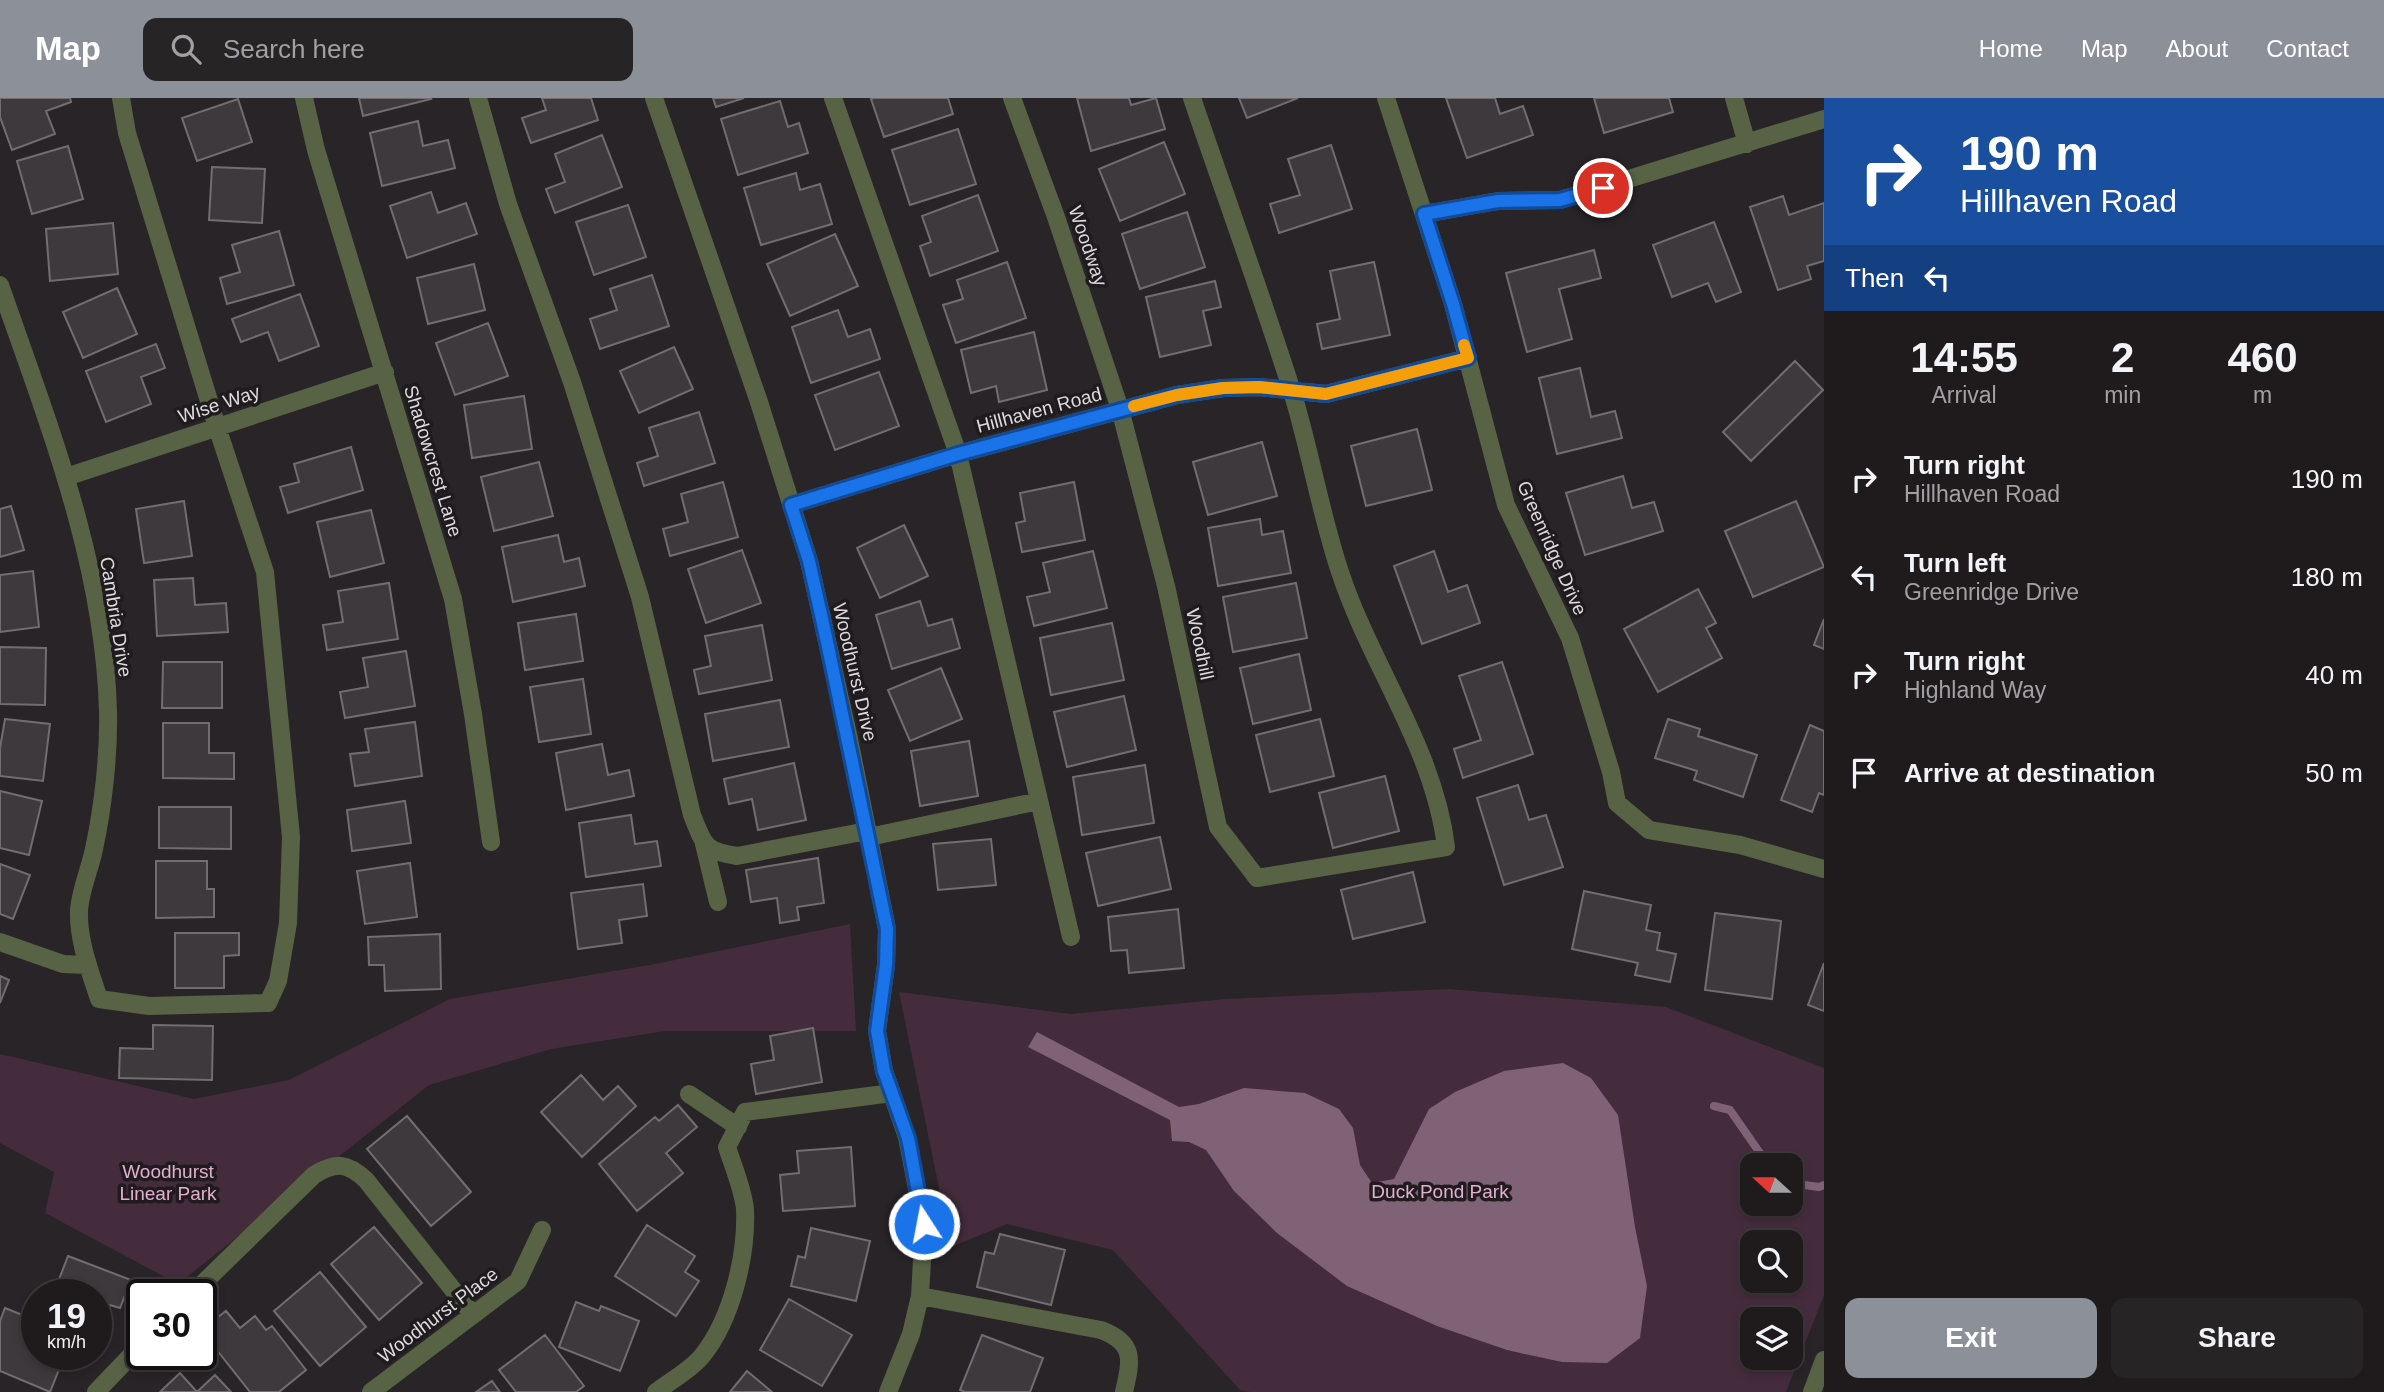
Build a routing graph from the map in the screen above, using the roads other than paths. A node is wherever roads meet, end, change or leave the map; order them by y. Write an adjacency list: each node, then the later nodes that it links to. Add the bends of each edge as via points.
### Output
1 (121, 98): 18 (street, via 127,133)
2 (304, 98): 15 (street, Shadowcrest Lane)
3 (478, 98): 25 (street, via 508,204 572,382 640,597 692,815)
4 (654, 98): 21 (street, Woodhurst Drive)
5 (833, 98): 19 (street)
6 (1012, 98): 17 (street, Woodway)
7 (1192, 98): 16 (street)
8 (1386, 98): 12 (street, Greenridge Drive)
9 (1734, 98): 11 (street)
10 (1824, 119): 11 (street)
11 (1747, 144): 12 (street, via 1560,200 1498,201)
12 (1424, 214): 14 (street, Greenridge Drive)
13 (0, 285): 20 (street, Cambria Drive)
14 (1468, 358): 16 (street, Hillhaven Road, via 1326,394); 26 (street, Greenridge Drive, via 1506,505 1570,638 1617,803 1649,830 1740,845)
15 (385, 372): 18 (street, Wise Way); 24 (street, Shadowcrest Lane, via 453,599)
16 (1291, 390): 17 (street, Hillhaven Road, via 1223,388); 17 (street, Woodhill, via 1340,573 1432,783 1447,847 1257,878 1218,827 1166,586)
17 (1120, 409): 19 (street, Hillhaven Road)
18 (217, 427): 20 (street, Wise Way); 30 (street, Cambria Drive, via 264,572 291,836 288,923 278,981 268,1003 149,1006 99,999)
19 (958, 454): 21 (street, Hillhaven Road); 22 (street)
20 (66, 477): 30 (street, Cambria Drive, via 91,576 108,714 102,798 79,911)
21 (791, 505): 23 (street, Woodhurst Drive, via 809,561)
22 (1039, 801): 23 (street); 28 (street)
23 (868, 834): 25 (street, via 737,856 718,853); 31 (street, Woodhurst Drive, via 887,929 877,1031)
24 (491, 842)
25 (704, 844): 27 (street)
26 (1824, 869)
27 (718, 902)
28 (1071, 937)
29 (0, 942): 30 (street, via 63,964)
30 (88, 964)
31 (891, 1093): 33 (street, via 745,1112); 36 (street, Woodhurst Drive, via 908,1138 924,1224)
32 (689, 1094): 33 (street)
33 (738, 1127): 42 (street, via 727,1147 745,1207 744,1233 729,1305 701,1357)
34 (542, 1230): 37 (street, Woodhurst Place, via 518,1281)
35 (207, 1279): 37 (street, via 314,1175 341,1166 366,1180)
36 (920, 1296): 43 (street, Woodhurst Drive); 44 (street, via 1116,1336 1127,1347 1130,1366)
37 (473, 1315): 41 (street, Woodhurst Place)
38 (126, 1361): 40 (street)
39 (1822, 1370): 45 (street)
40 (96, 1392)
41 (372, 1392)
42 (656, 1392)
43 (888, 1392)
44 (1124, 1392)
45 (1812, 1392)

